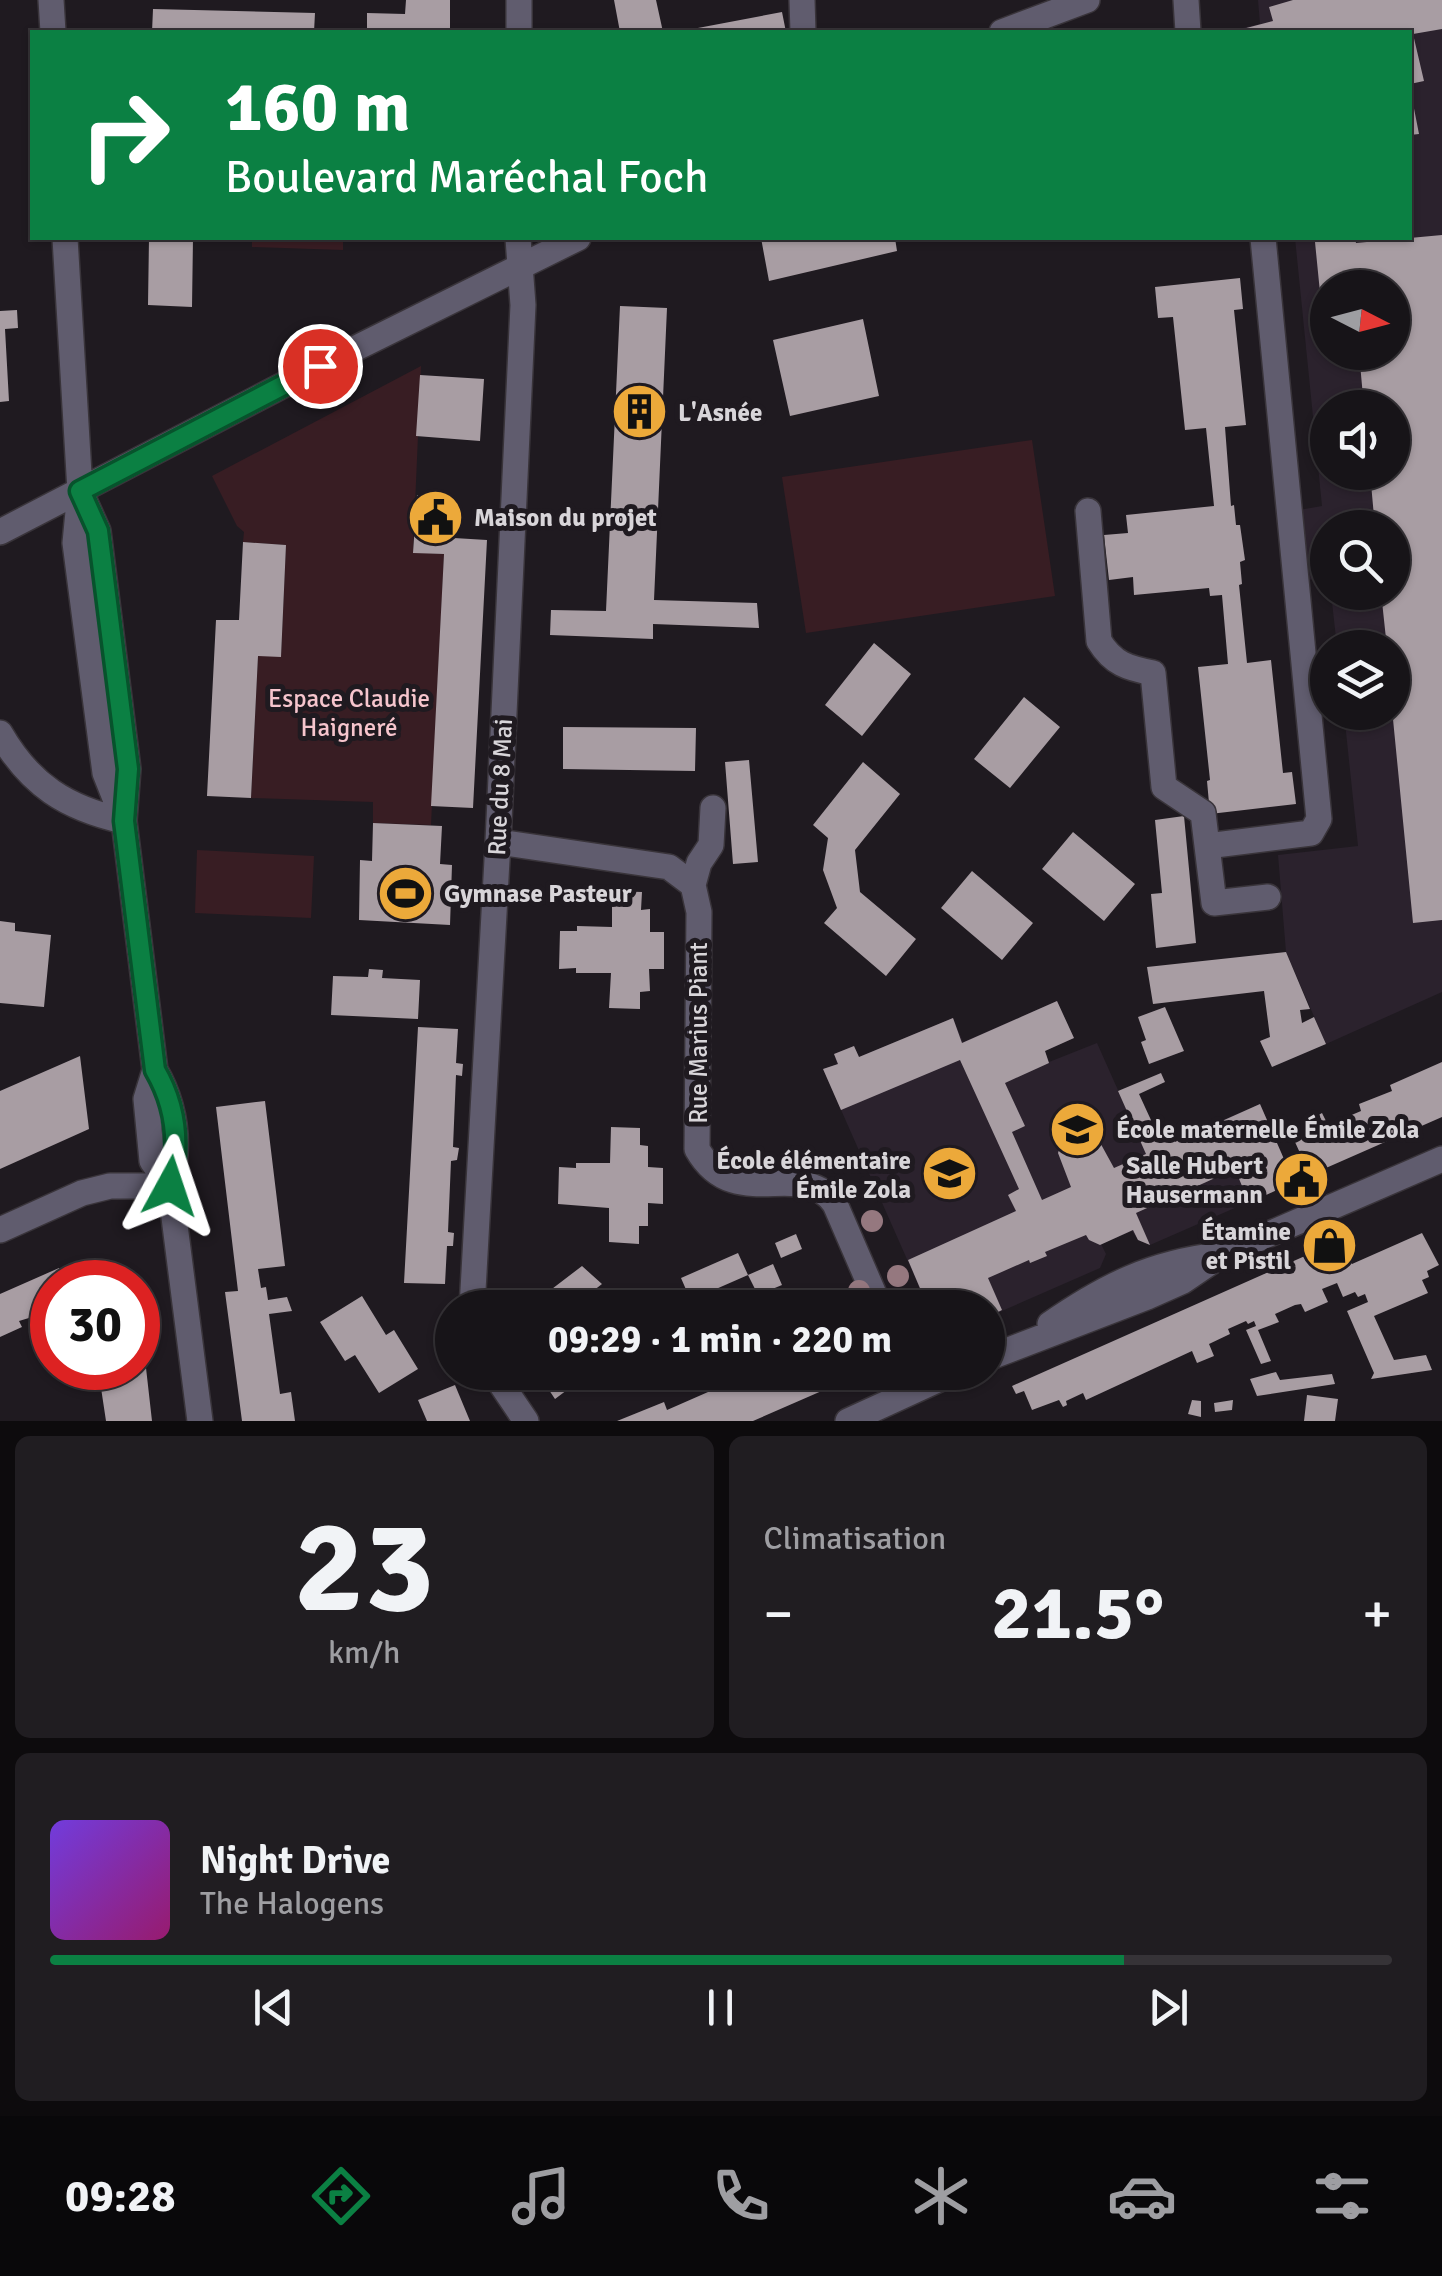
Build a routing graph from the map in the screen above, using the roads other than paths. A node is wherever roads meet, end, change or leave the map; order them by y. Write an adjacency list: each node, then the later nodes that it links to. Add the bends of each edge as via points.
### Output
1 (51, 0): 6 (street)
2 (519, 0): 7 (street)
3 (802, 0): 8 (street)
4 (1086, 0): 9 (street)
5 (1186, 0): 10 (street)
6 (53, 30)
7 (519, 30)
8 (803, 30)
9 (1007, 30)
10 (1188, 30)
11 (66, 240): 16 (street)
12 (518, 240): 15 (street, Rue du 8 Mai)
13 (574, 240): 15 (street)
14 (1262, 240): 23 (street, via 1319,820 1311,832)
15 (521, 266): 16 (street); 22 (street, Rue du 8 Mai)
16 (80, 491): 18 (street); 21 (street, via 75,543 104,773)
17 (1088, 511): 23 (street, via 1099,641 1122,666 1153,672 1164,786 1203,813)
18 (0, 532)
19 (0, 733): 21 (street, via 45,788)
20 (714, 808): 24 (street, Rue Marius Piant, via 711,845)
21 (124, 821): 27 (street, via 155,1070 146,1099 152,1160)
22 (498, 842): 24 (street, via 669,867); 29 (street, Rue du 8 Mai)
23 (1207, 846): 25 (street, via 1214,903)
24 (693, 885): 30 (street, Rue Marius Piant, via 699,912 697,1149 731,1182 827,1192)
25 (1268, 897)
26 (1442, 1159): 31 (street, via 1220,1255 1174,1260 1093,1294)
27 (170, 1186): 28 (street, via 82,1193); 34 (street)
28 (0, 1230)
29 (473, 1290)
30 (872, 1290)
31 (1005, 1350)
32 (505, 1390): 35 (street)
33 (898, 1390): 36 (street)
34 (200, 1421)
35 (526, 1421)
36 (848, 1421)

